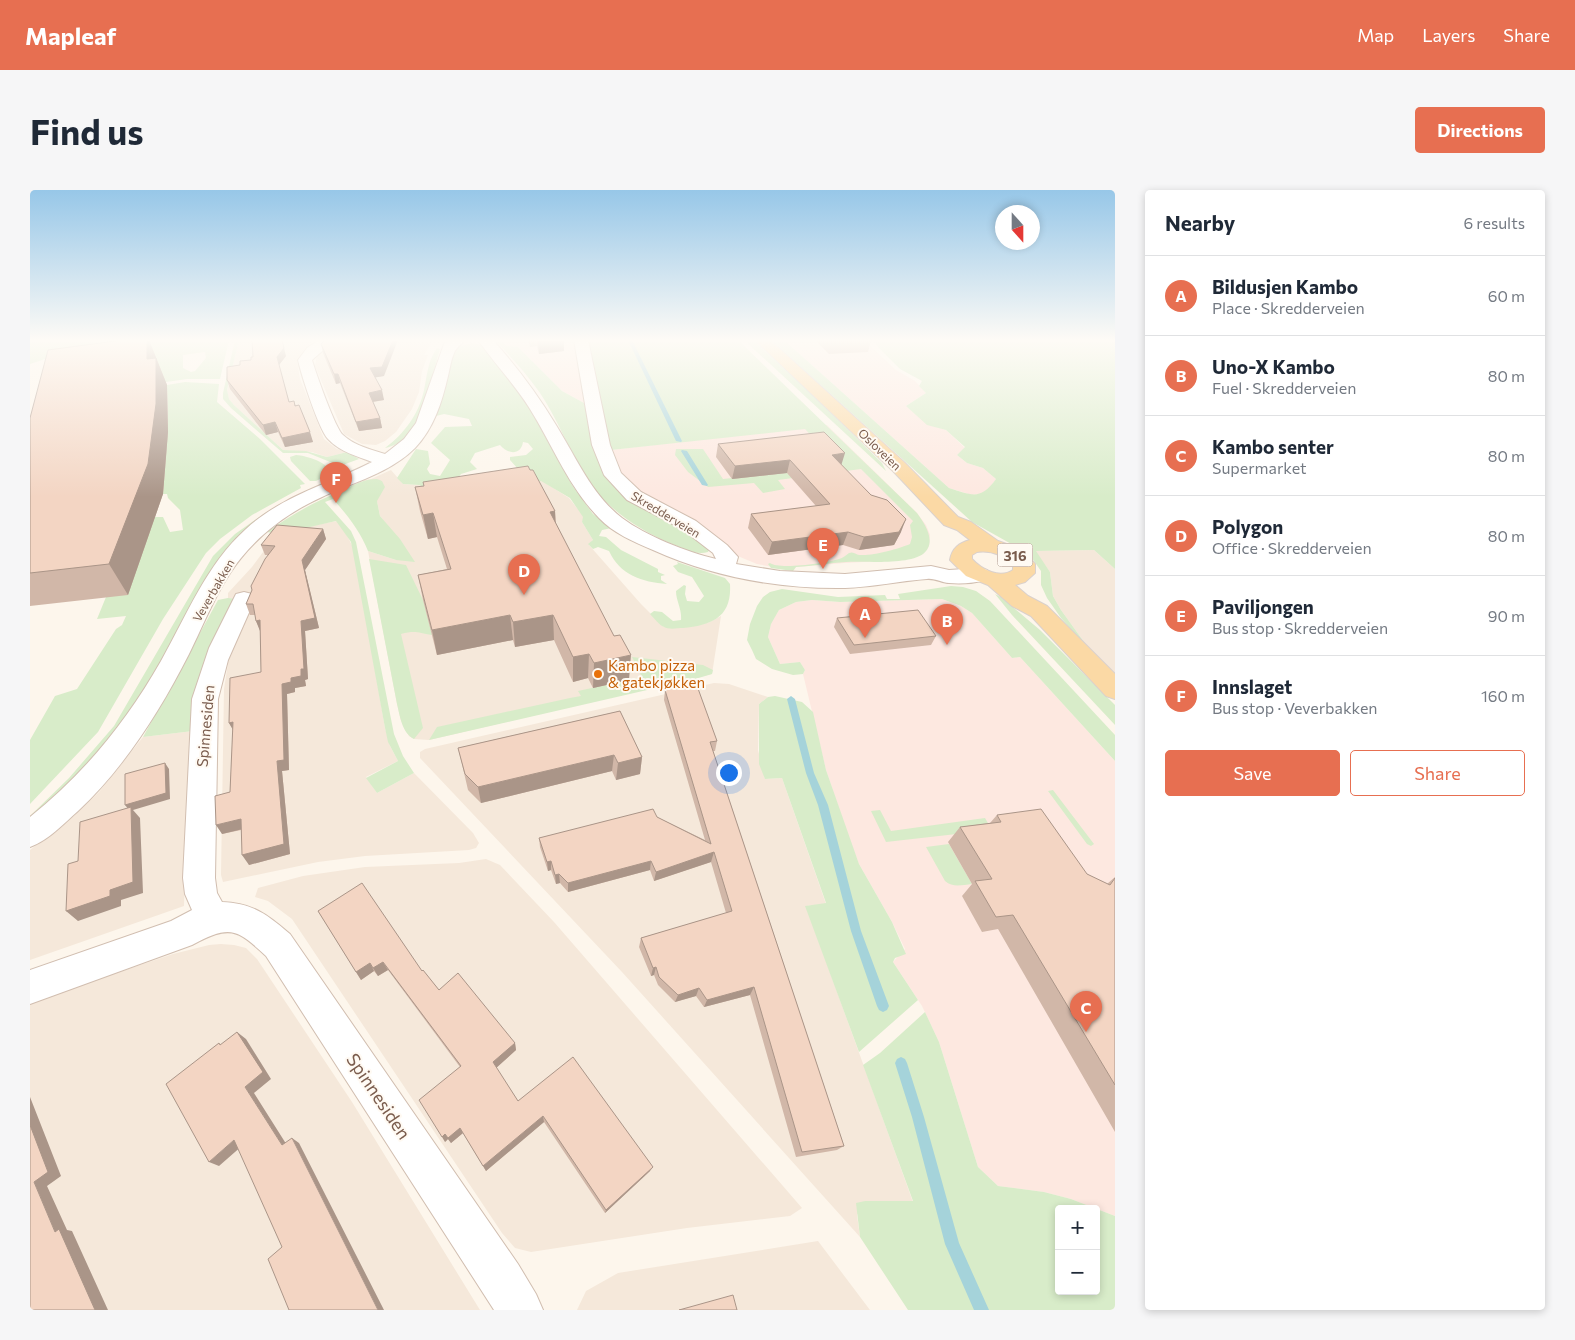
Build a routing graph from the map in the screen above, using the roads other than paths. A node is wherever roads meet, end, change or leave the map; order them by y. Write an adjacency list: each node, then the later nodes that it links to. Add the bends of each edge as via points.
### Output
1 (315, 392): 6 (street, via 334,436 350,448)
2 (435, 392): 6 (street, Veverbakken, via 419,432)
3 (528, 392): 10 (street, Skredderveien, via 580,484 605,513 626,530 660,547)
4 (590, 392): 10 (street, Skredderveien, via 599,437 613,475 634,496 689,525 720,549 728,557)
5 (818, 392): 7 (main road, Osloveien / 316, via 899,467)
6 (388, 461): 17 (street, Veverbakken, via 293,505 244,542 218,576 154,694 117,751 73,798)
7 (951, 521): 8 (main road, Osloveien / 316, via 969,529); 9 (main road, Osloveien / 316, via 948,528)
8 (991, 546): 9 (main road, 316, via 981,545); 13 (main road, 316, via 1008,551 1020,560 1025,569)
9 (963, 554): 11 (street, Skredderveien, via 932,566); 12 (main road, 316, via 971,570)
10 (725, 568): 11 (street, Skredderveien, via 780,578 845,581)
11 (931, 572): 12 (street, Skredderveien, via 948,577)
12 (987, 577): 13 (main road, 316, via 1014,580); 15 (main road, 316)
13 (1020, 577): 15 (main road, 316, via 1035,594)
14 (244, 599): 18 (street, Spinnesiden, via 211,671 205,699 199,878 201,894)
15 (1039, 611): 16 (main road, 316)
16 (1115, 690)
17 (30, 834)
18 (212, 917): 19 (street, via 180,934); 20 (street, Spinnesiden, via 240,918 257,926 278,945)
19 (30, 987)
20 (520, 1310)

